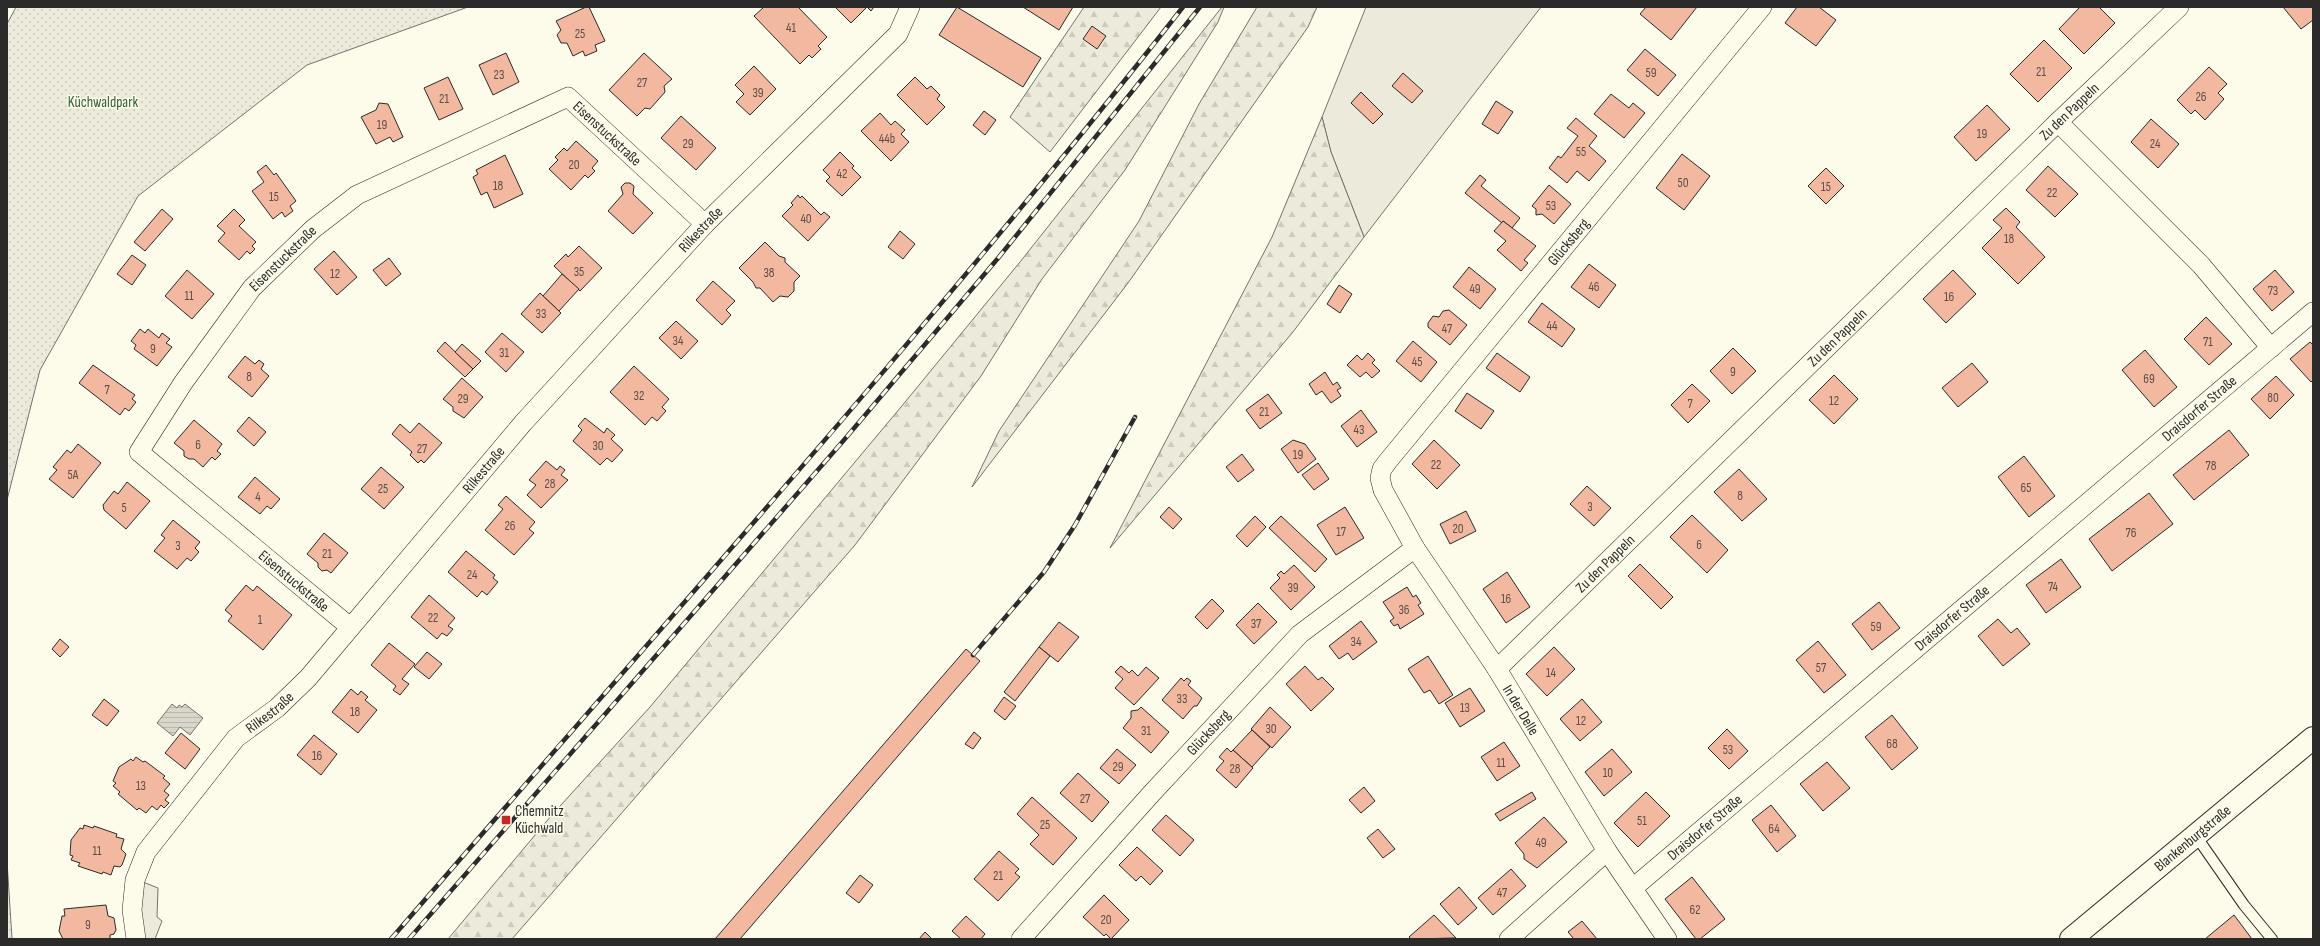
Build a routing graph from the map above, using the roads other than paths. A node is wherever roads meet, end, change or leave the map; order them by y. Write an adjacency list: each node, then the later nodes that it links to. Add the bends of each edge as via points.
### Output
1 (910, 7): 5 (street, Rilkestraße, via 898,34)
2 (1762, 7): 8 (street, Glücksberg, via 1388,461 1382,469)
3 (2179, 7): 4 (street, Zu den Pappeln)
4 (2058, 122): 7 (street, via 2201,265); 11 (street, Zu den Pappeln)
5 (705, 224): 10 (street, Rilkestraße, via 523,423); 10 (street, Eisenstuckstraße, via 568,97 357,196 313,229 252,288 183,384 139,452)
6 (2313, 312): 7 (street, Draisdorfer Straße)
7 (2271, 348): 15 (street, Draisdorfer Straße)
8 (1380, 478): 9 (street, In der Delle, via 1383,490)
9 (1415, 548): 11 (street, In der Delle); 17 (street, Glücksberg, via 1300,634 1152,792)
10 (350, 627): 16 (street, Rilkestraße, via 308,678 277,708 236,738 146,852 135,880 132,910)
11 (1497, 669): 14 (street, In der Delle)
12 (2313, 738): 13 (main road, Blankenburgstraße)
13 (2196, 836): 20 (main road, Blankenburgstraße); 21 (lane, via 2244,905)
14 (1607, 851): 15 (street, In der Delle); 18 (street)
15 (1633, 888): 19 (street, In der Delle)
16 (136, 939)
17 (1021, 939)
18 (1509, 939)
19 (1667, 939)
20 (2071, 939)
21 (2272, 939)

